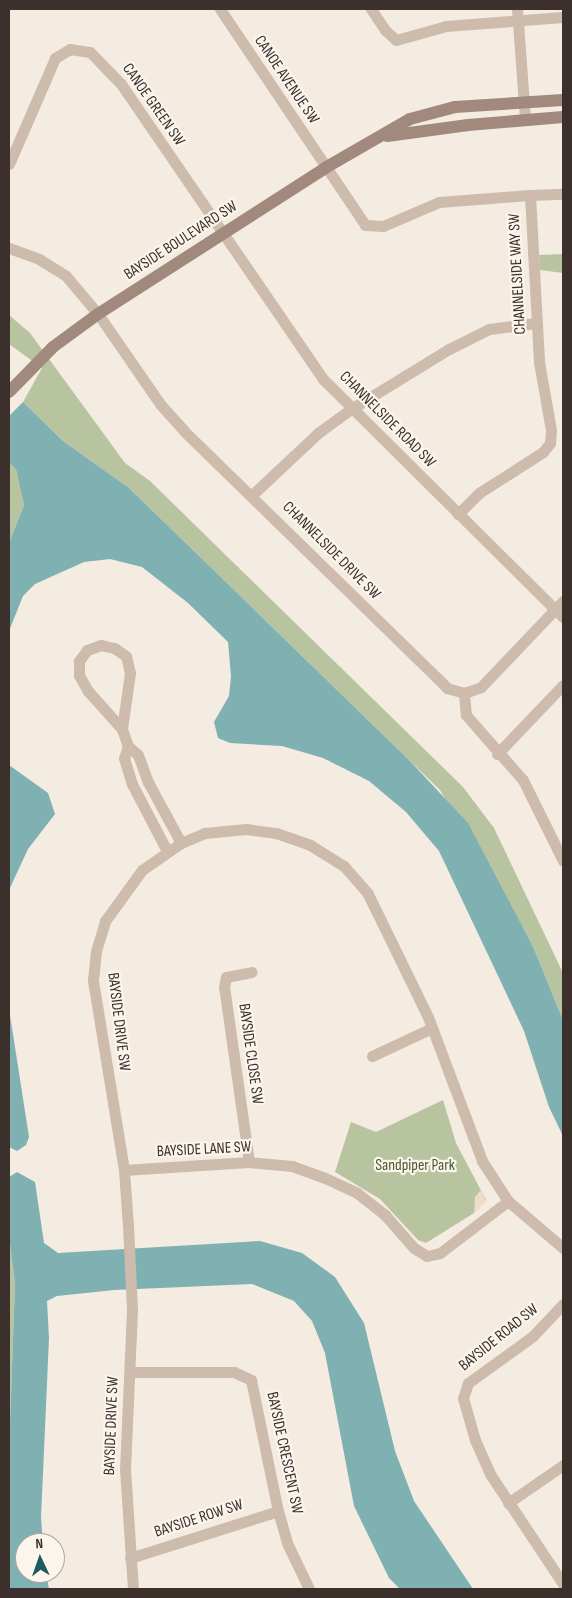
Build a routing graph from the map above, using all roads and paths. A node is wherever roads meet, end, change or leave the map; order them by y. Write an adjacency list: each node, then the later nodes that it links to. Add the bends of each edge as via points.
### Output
1 (220, 9): 11 (street, CANOE AVENUE SW)
2 (371, 9): 3 (street, via 384,30 396,40 446,26)
3 (517, 14): 4 (street); 6 (street)
4 (563, 17)
5 (563, 100): 6 (street, BAYSIDE BOULEVARD SW)
6 (524, 102): 8 (street); 9 (street, BAYSIDE BOULEVARD SW, via 455,107 428,113 410,119)
7 (563, 118): 8 (street, BAYSIDE BOULEVARD SW)
8 (525, 119): 9 (street, BAYSIDE BOULEVARD SW)
9 (385, 136): 11 (street, BAYSIDE BOULEVARD SW)
10 (9, 164): 14 (street, CANOE GREEN SW, via 55,58 70,49 84,50 106,66 121,84)
11 (325, 168): 13 (street, CHANNELSIDE WAY SW, via 360,221 371,228 439,202); 14 (street, BAYSIDE BOULEVARD SW)
12 (563, 194): 13 (street)
13 (530, 196): 17 (street, CHANNELSIDE WAY SW)
14 (221, 234): 16 (street, BAYSIDE BOULEVARD SW); 19 (street, CHANNELSIDE ROAD SW, via 300,350)
15 (9, 248): 16 (street, via 39,259 66,276)
16 (98, 314): 18 (street, BAYSIDE BOULEVARD SW, via 53,347); 20 (street, CHANNELSIDE DRIVE SW, via 160,404)
17 (536, 323): 19 (street, via 506,325 477,334); 21 (street, CHANNELSIDE WAY SW, via 550,443 543,452 479,493)
18 (9, 392)
19 (351, 409): 20 (street, via 297,450); 21 (street, CHANNELSIDE ROAD SW)
20 (251, 496): 25 (street, CHANNELSIDE DRIVE SW, via 447,688)
21 (458, 514): 22 (street, CHANNELSIDE ROAD SW)
22 (559, 605): 23 (street, CHANNELSIDE ROAD SW); 25 (street, via 481,688)
23 (563, 617)
24 (563, 684): 28 (street)
25 (464, 693): 28 (street, via 466,715)
26 (122, 729): 26 (street, via 130,673 126,656 101,645 88,650 79,661 79,675 88,691); 27 (street)
27 (128, 746): 29 (street, via 138,755 148,782); 30 (street, via 124,758 132,784)
28 (497, 754): 31 (street, via 523,780)
29 (181, 842): 30 (street, BAYSIDE DRIVE SW); 33 (street, BAYSIDE DRIVE SW, via 205,833 246,829 276,833 310,845 344,866 368,894)
30 (167, 851): 36 (street, BAYSIDE DRIVE SW, via 142,870 121,895 105,921 96,951 93,980 96,1009)
31 (563, 861)
32 (252, 972): 35 (street, BAYSIDE CLOSE SW, via 226,977 224,987)
33 (432, 1028): 34 (street); 37 (street, BAYSIDE DRIVE SW, via 450,1069 469,1133 482,1161)
34 (372, 1056)
35 (249, 1162): 36 (street, BAYSIDE LANE SW); 37 (street, BAYSIDE LANE SW, via 292,1166 356,1194 385,1215 414,1248 428,1256 440,1253)
36 (124, 1170): 40 (street, BAYSIDE DRIVE SW, via 132,1310)
37 (508, 1201): 38 (street, BAYSIDE DRIVE SW)
38 (563, 1248)
39 (563, 1304): 42 (street, BAYSIDE ROAD SW, via 533,1336 464,1389 465,1408 475,1440)
40 (131, 1372): 43 (street, BAYSIDE CRESCENT SW, via 234,1372 247,1376 254,1389); 44 (street, BAYSIDE DRIVE SW, via 125,1470)
41 (563, 1465): 42 (street)
42 (508, 1503): 45 (street, BAYSIDE ROAD SW)
43 (278, 1511): 44 (street, BAYSIDE ROW SW); 47 (street, BAYSIDE CRESCENT SW, via 287,1543)
44 (130, 1558): 46 (street, BAYSIDE DRIVE SW)
45 (563, 1584)
46 (133, 1589)
47 (309, 1589)

